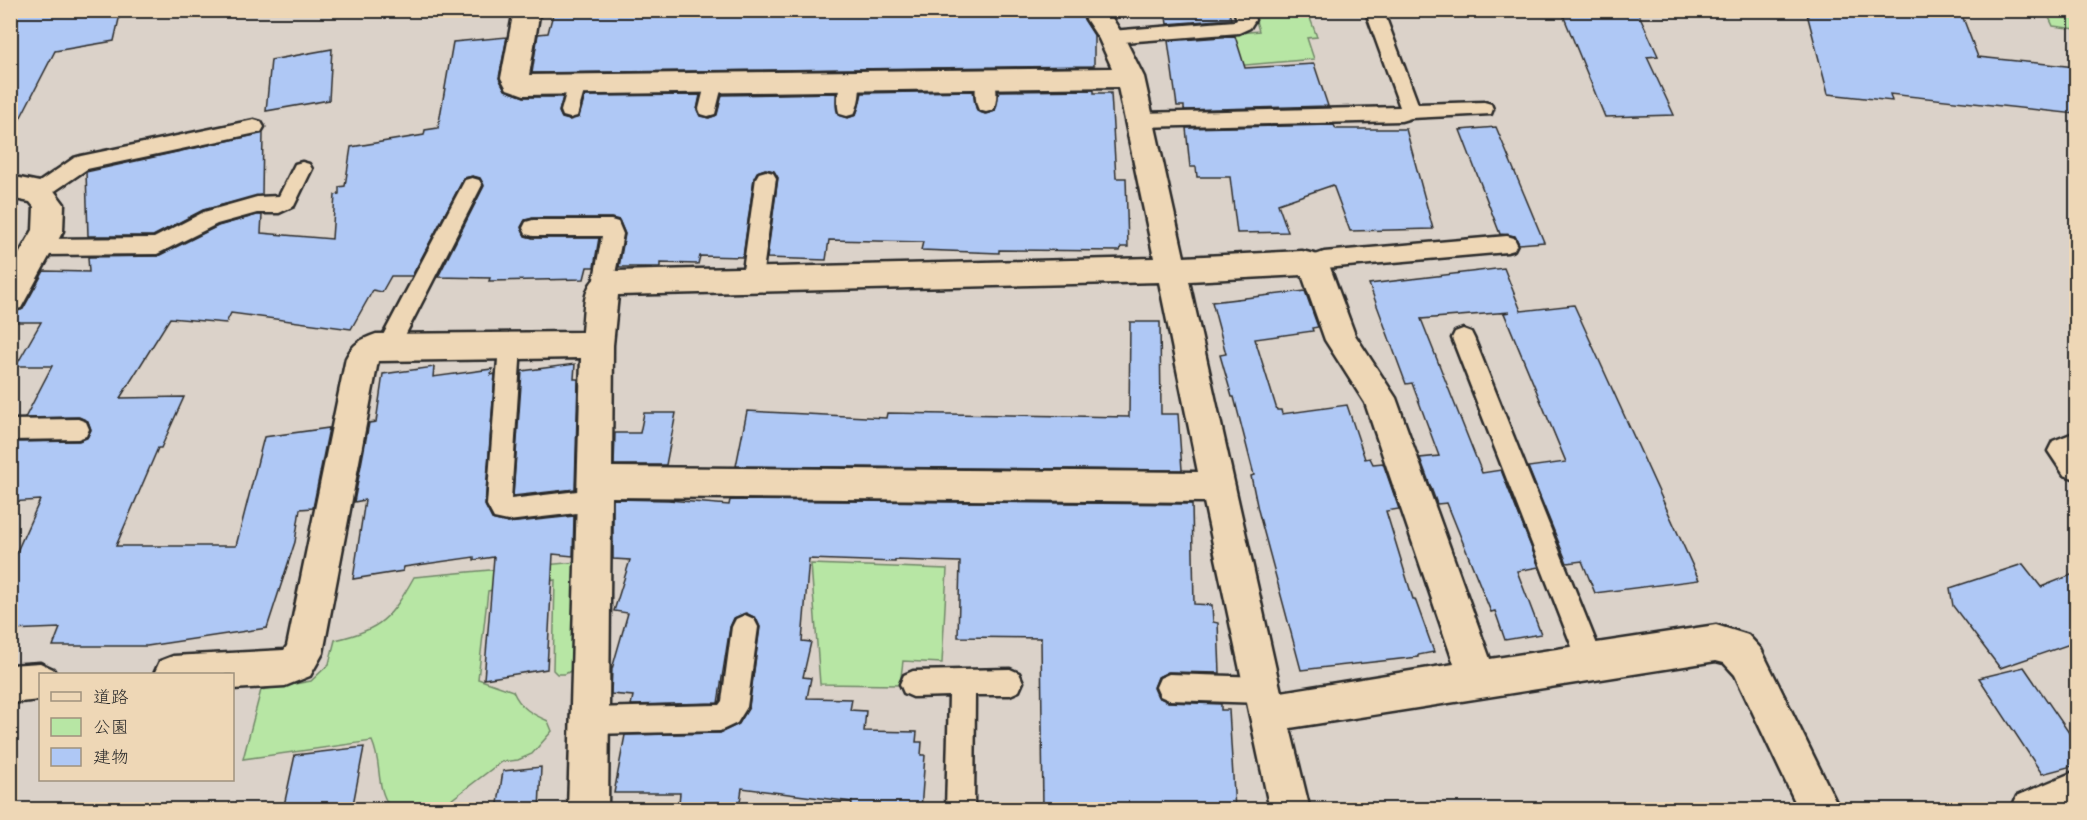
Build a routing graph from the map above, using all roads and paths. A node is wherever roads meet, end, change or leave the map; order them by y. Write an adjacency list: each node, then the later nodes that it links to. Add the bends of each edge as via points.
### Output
1 (527, 10): 9 (street, via 517,82)
2 (1093, 10): 5 (street)
3 (1243, 10): 5 (lane, via 1246,20 1239,27)
4 (1374, 10): 14 (lane, via 1410,105)
5 (1111, 37): 6 (street)
6 (1130, 77): 7 (street, via 986,92); 15 (street)
7 (851, 80): 8 (street); 11 (lane)
8 (714, 82): 9 (street); 10 (lane)
9 (577, 84): 13 (lane)
10 (708, 109)
11 (847, 109)
12 (1484, 109): 14 (lane)
13 (570, 111)
14 (1408, 111): 15 (lane)
15 (1139, 120): 25 (street)
16 (254, 127): 20 (lane, via 81,163)
17 (302, 169): 23 (lane, via 287,201 211,218 157,246)
18 (766, 178): 26 (lane)
19 (472, 185): 32 (lane)
20 (25, 189): 23 (street, via 49,204 48,231)
21 (533, 228): 27 (lane, via 611,228 604,279)
22 (1507, 244): 24 (lane, via 1324,260)
23 (40, 247): 28 (street)
24 (1311, 265): 25 (street); 42 (street, via 1317,271 1341,340 1380,398)
25 (1170, 272): 26 (street); 37 (street)
26 (752, 278): 27 (street)
27 (607, 286): 30 (street, via 602,293)
28 (10, 299)
29 (1463, 338): 40 (lane)
30 (597, 345): 31 (street); 38 (street)
31 (510, 346): 32 (street); 38 (lane, via 499,505 508,510)
32 (388, 347): 41 (street, via 376,347 362,358 304,653 297,663 285,668)
33 (78, 429): 34 (lane)
34 (10, 430)
35 (2076, 447): 36 (street, via 2065,451)
36 (2076, 464)
37 (1217, 487): 38 (street); 49 (street)
38 (593, 491): 50 (street)
39 (745, 627): 50 (lane, via 734,707 728,714 720,718)
40 (1591, 662): 42 (street); 55 (street, via 1716,643 1735,648 1748,662)
41 (205, 673)
42 (1478, 679): 49 (street)
43 (39, 682): 46 (street)
44 (1010, 682): 45 (lane)
45 (962, 683): 47 (lane); 53 (lane)
46 (10, 684)
47 (913, 684)
48 (1169, 687): 49 (lane)
49 (1264, 702): 54 (street)
50 (590, 721): 52 (street)
51 (2076, 792): 56 (street)
52 (588, 810)
53 (960, 810)
54 (1290, 810)
55 (1820, 810)
56 (2031, 810)

